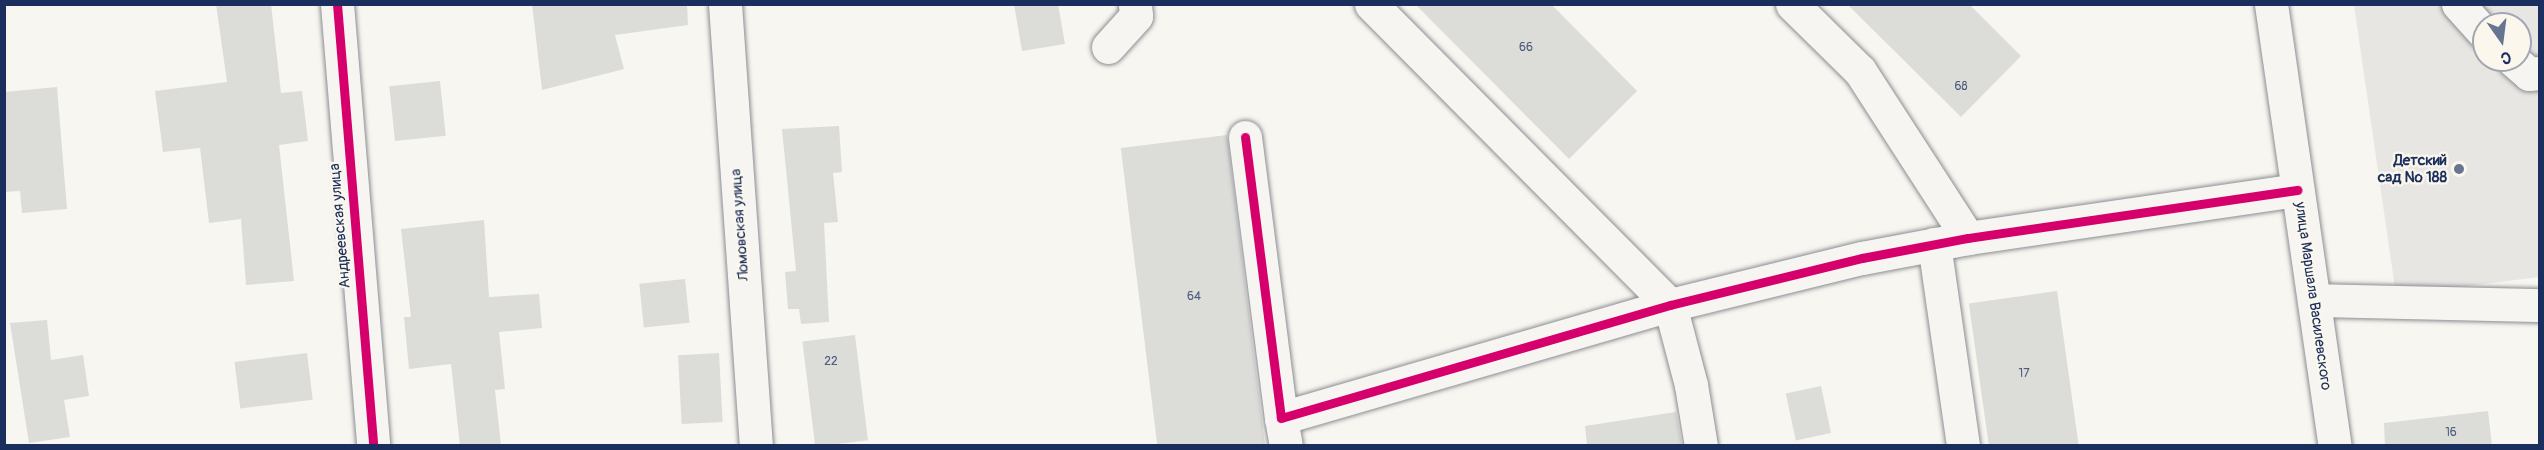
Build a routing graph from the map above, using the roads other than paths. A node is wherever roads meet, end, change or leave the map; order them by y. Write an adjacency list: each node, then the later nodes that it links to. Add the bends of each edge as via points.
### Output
1 (338, 4): 20 (street, Андреевская улица)
2 (725, 4): 21 (street, Ломовская улица)
3 (1135, 4): 9 (street, via 1136,16)
4 (1371, 4): 17 (street)
5 (1792, 4): 14 (street, via 1860,71)
6 (2271, 4): 13 (street, улица Маршала Василевского)
7 (2458, 4): 8 (street)
8 (2472, 20)
9 (1107, 47)
10 (2526, 72): 11 (street)
11 (2540, 73)
12 (1245, 136): 19 (street)
13 (2298, 190): 14 (street); 16 (street, улица Маршала Василевского)
14 (1968, 238): 15 (street)
15 (1934, 244): 17 (street); 23 (street)
16 (2314, 300): 18 (street); 24 (street, улица Маршала Василевского)
17 (1670, 305): 19 (street); 22 (street, via 1691,385)
18 (2540, 305)
19 (1283, 432)
20 (373, 446)
21 (756, 446)
22 (1701, 446)
23 (1963, 446)
24 (2335, 446)

